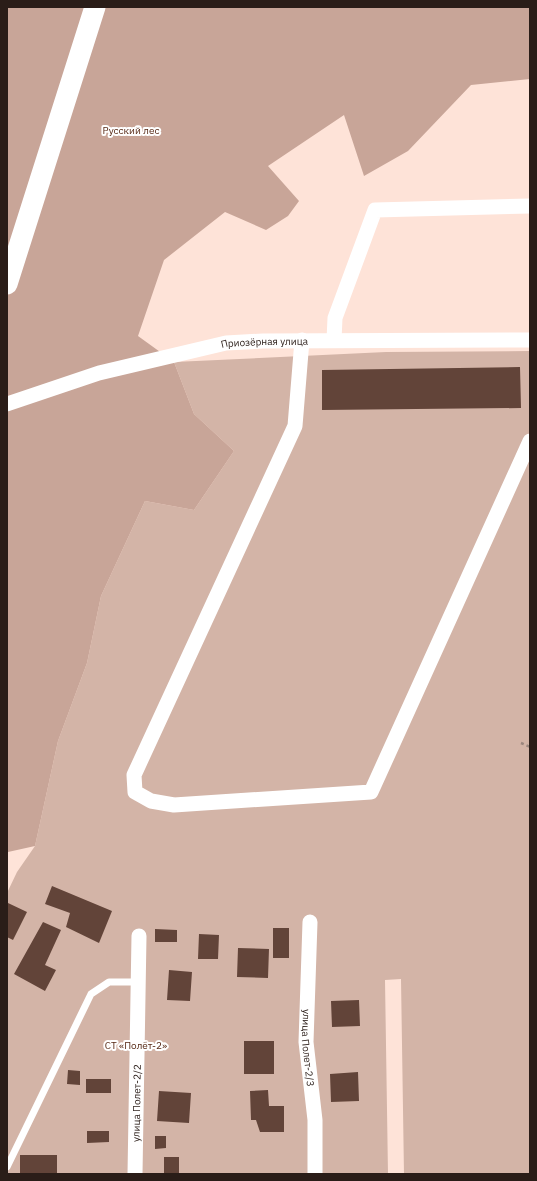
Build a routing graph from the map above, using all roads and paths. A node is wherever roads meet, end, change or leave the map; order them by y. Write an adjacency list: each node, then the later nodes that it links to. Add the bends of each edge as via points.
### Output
1 (95, 7): 3 (main road)
2 (530, 206): 5 (street, via 375,210 335,318)
3 (7, 284)
4 (302, 340): 5 (street, Приозёрная улица); 7 (street, Приозёрная улица, via 226,343 99,373); 8 (street, via 295,426 134,774 135,792 151,801 174,805 371,792)
5 (334, 340): 6 (street, Приозёрная улица)
6 (530, 340)
7 (7, 404)
8 (530, 441)
9 (521, 743): 10 (path)
10 (530, 747)
11 (310, 922): 16 (street, улица Полет-2/3, via 306,1042 315,1120)
12 (139, 936): 13 (street, улица Полет-2/2)
13 (138, 982): 14 (lane, via 109,982 90,994); 15 (street, улица Полет-2/2)
14 (7, 1167)
15 (135, 1174)
16 (315, 1174)

